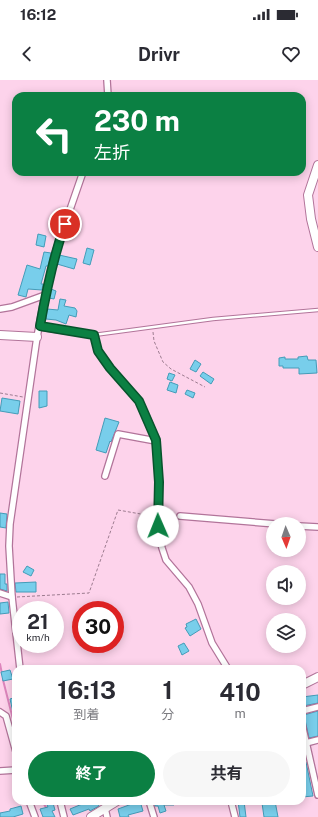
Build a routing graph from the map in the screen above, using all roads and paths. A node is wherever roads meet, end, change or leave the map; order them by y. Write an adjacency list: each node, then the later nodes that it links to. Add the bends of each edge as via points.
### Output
1 (107, 80): 2 (street)
2 (108, 92)
3 (318, 166): 5 (street, via 308,195)
4 (82, 176): 6 (street, via 56,250)
5 (318, 246)
6 (45, 295): 7 (street); 9 (street)
7 (0, 309)
8 (318, 310): 10 (lane)
9 (40, 326): 12 (street); 13 (street)
10 (151, 327): 12 (lane); 14 (path, via 163,362)
11 (0, 335): 13 (street)
12 (94, 335): 17 (street, via 98,351 139,401)
13 (37, 337): 16 (street)
14 (205, 387)
15 (0, 393): 16 (path)
16 (29, 398): 25 (street, via 10,524)
17 (156, 440): 18 (street, via 118,434); 20 (street)
18 (105, 476)
19 (180, 516): 20 (path); 21 (street)
20 (158, 517): 25 (path, via 118,510 89,594); 27 (street, via 159,535 166,560 189,587 212,643)
21 (266, 523)
22 (306, 526): 23 (street)
23 (318, 527)
24 (0, 593): 25 (street)
25 (12, 597): 26 (street)
26 (19, 665)
27 (226, 665)
28 (318, 677): 29 (street)
29 (306, 683)
30 (318, 707): 31 (street)
31 (306, 710)
32 (0, 712): 33 (street, via 6,716)
33 (12, 738)
34 (318, 740): 35 (street)
35 (306, 743): 38 (street)
36 (12, 770): 37 (street)
37 (0, 771)
38 (318, 796)
39 (30, 805): 45 (street)
40 (61, 805): 46 (street)
41 (110, 805): 44 (street)
42 (150, 805): 49 (street)
43 (232, 805): 50 (street)
44 (105, 808): 47 (street); 48 (street)
45 (35, 817)
46 (64, 817)
47 (91, 817)
48 (107, 817)
49 (154, 817)
50 (235, 817)

